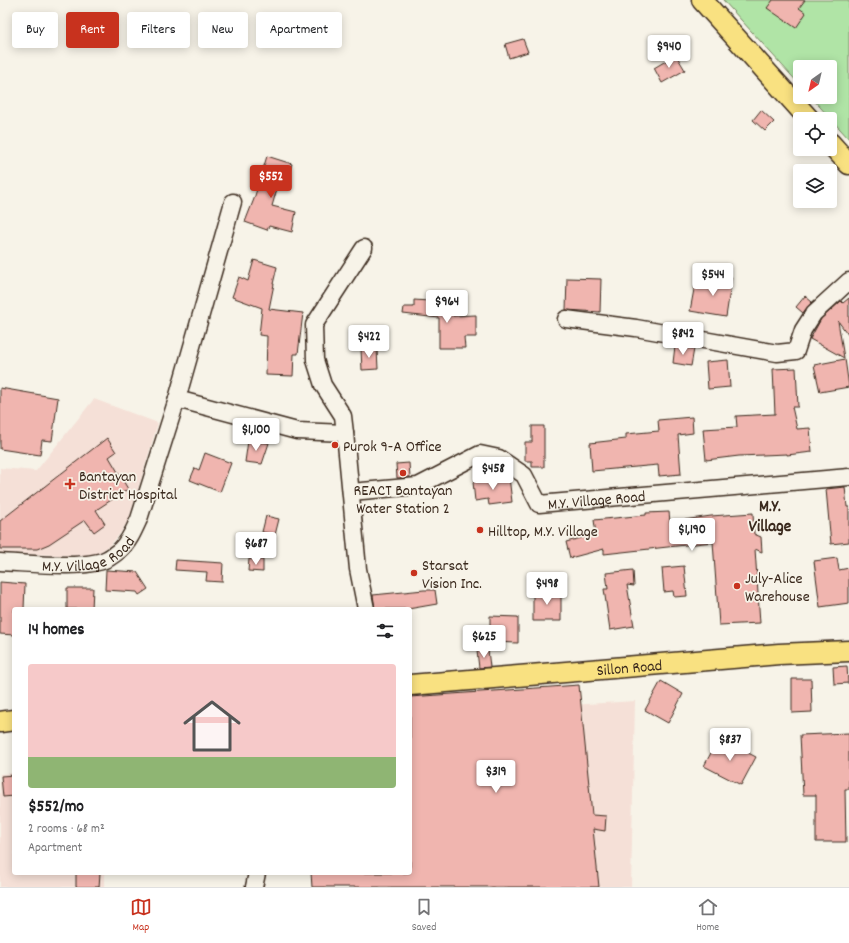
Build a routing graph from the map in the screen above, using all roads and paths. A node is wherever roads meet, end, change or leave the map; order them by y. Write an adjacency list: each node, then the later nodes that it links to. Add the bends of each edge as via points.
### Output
1 (702, 0): 2 (main road)
2 (803, 112)
3 (837, 151): 4 (main road)
4 (849, 164)
5 (233, 202): 9 (street, M.Y. Village Road)
6 (364, 248): 10 (street, via 314,325 315,360 323,385 343,416)
7 (849, 281): 8 (street, via 814,313 803,330 796,351 776,354 636,328)
8 (566, 320)
9 (177, 398): 10 (street, via 297,431); 13 (street, M.Y. Village Road, via 139,519 131,537 120,550 107,559 73,565)
10 (345, 433): 12 (street)
11 (849, 477): 12 (street, M.Y. Village Road, via 539,504 524,474 499,458 480,454 418,486)
12 (351, 492): 14 (street, via 358,568)
13 (0, 562)
14 (366, 607)
15 (849, 651): 16 (main road, Sillon Road, via 778,654)
16 (412, 685)
17 (12, 720): 18 (main road)
18 (0, 722)
19 (257, 875): 20 (street)
20 (254, 887)

